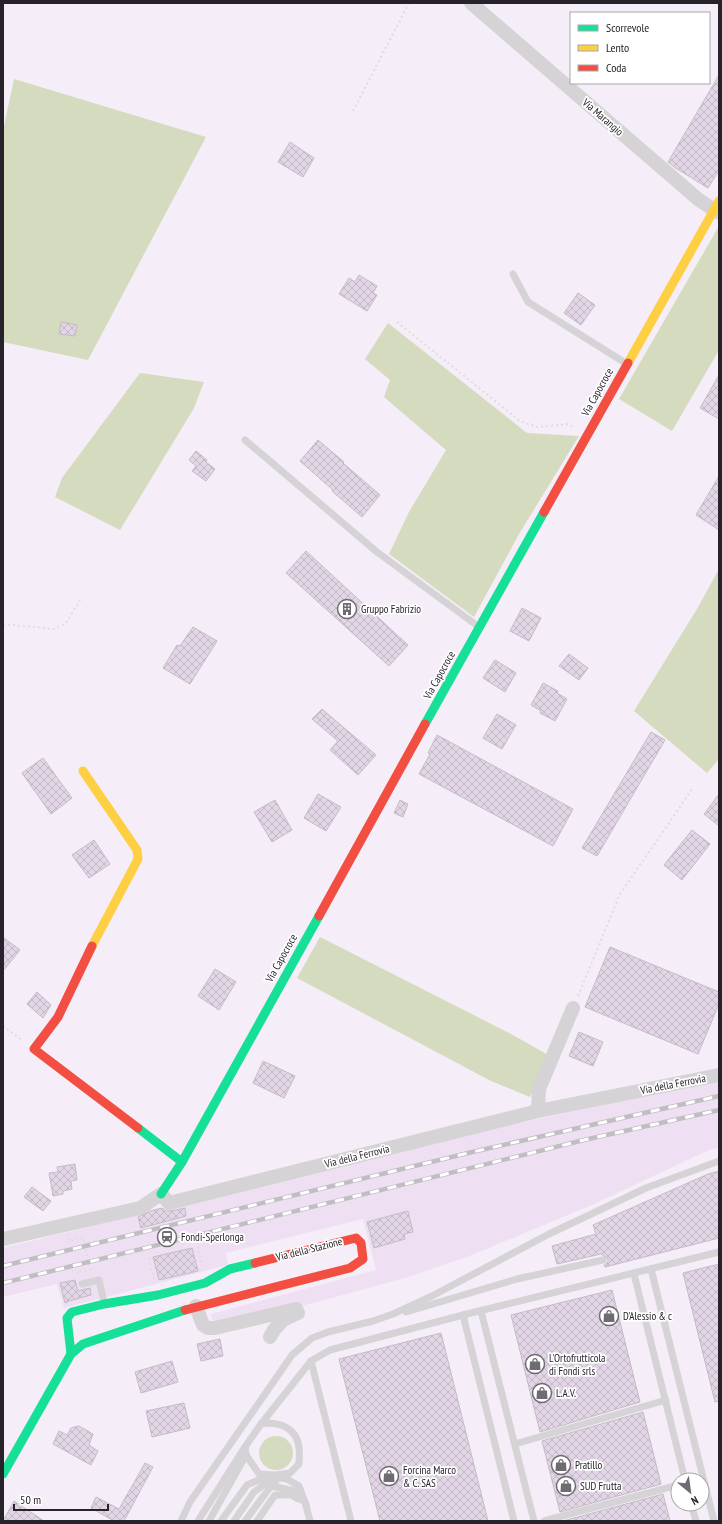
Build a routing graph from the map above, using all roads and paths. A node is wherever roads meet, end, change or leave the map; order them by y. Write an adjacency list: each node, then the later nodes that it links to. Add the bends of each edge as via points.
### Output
1 (409, 3): 3 (path)
2 (471, 3): 4 (street, Via Marangio, via 699,200)
3 (353, 111)
4 (718, 207): 7 (street, Via Capocroce)
5 (513, 274): 7 (lane, via 528,302)
6 (396, 322): 8 (path, via 520,421 537,427 568,424)
7 (627, 365): 8 (street, Via Capocroce)
8 (588, 434): 12 (street, Via Capocroce)
9 (245, 440): 12 (lane, via 378,552)
10 (80, 600): 11 (path, via 66,623 54,629)
11 (3, 624)
12 (479, 627): 21 (street, Via Capocroce)
13 (83, 771): 17 (street, via 137,850 138,859 58,1017)
14 (693, 788): 15 (path, via 620,894)
15 (573, 1008): 19 (street, via 539,1089)
16 (3, 1026): 17 (path)
17 (34, 1049): 21 (street)
18 (719, 1075): 19 (street, Via della Ferrovia)
19 (538, 1111): 22 (street, Via della Ferrovia, via 169,1203)
20 (719, 1161): 38 (lane, via 646,1188 555,1230)
21 (182, 1162): 22 (street, Via Capocroce)
22 (161, 1194): 24 (street, via 140,1208)
23 (83, 1238): 29 (path)
24 (3, 1239)
25 (719, 1252): 28 (lane)
26 (149, 1258): 33 (path)
27 (603, 1260): 38 (lane, via 517,1279)
28 (651, 1269): 30 (lane); 66 (lane)
29 (90, 1270)
30 (634, 1274): 37 (lane); 44 (lane)
31 (210, 1281): 33 (street, Via della Stazione); 34 (street); 34 (street, Via della Stazione, via 244,1266 356,1238 361,1243 363,1259 350,1268)
32 (82, 1284): 35 (lane, via 99,1280)
33 (152, 1296): 35 (street, Via della Stazione); 40 (street)
34 (217, 1302): 36 (street, Via della Stazione)
35 (104, 1304): 42 (street, Via della Stazione, via 72,1312 67,1318)
36 (196, 1306): 40 (street, Via della Stazione); 41 (street, via 203,1325 208,1328 296,1309 298,1313 283,1320)
37 (481, 1311): 39 (lane); 46 (lane)
38 (393, 1314): 54 (lane, via 312,1338 292,1355 195,1496)
39 (463, 1315): 43 (lane, via 330,1350); 63 (lane)
40 (152, 1320): 42 (street, Via della Stazione, via 83,1344)
41 (270, 1337)
42 (70, 1354): 51 (street, Via della Stazione)
43 (311, 1361): 45 (lane); 62 (lane)
44 (666, 1400): 46 (lane); 49 (lane)
45 (261, 1424): 47 (lane); 50 (lane, via 285,1426 294,1434 299,1447 299,1464)
46 (515, 1444): 64 (lane)
47 (245, 1447): 48 (lane); 55 (lane)
48 (246, 1455): 50 (lane, via 259,1474); 56 (lane)
49 (684, 1472)
50 (290, 1473): 53 (lane, via 301,1484)
51 (3, 1474)
52 (670, 1487): 65 (lane)
53 (306, 1505): 57 (lane, via 299,1486 287,1479 268,1476 247,1485); 58 (lane, via 297,1488 286,1482 269,1480 254,1492); 59 (lane, via 295,1491 271,1486); 60 (lane, via 292,1495 275,1495); 61 (lane)
54 (181, 1521)
55 (198, 1521)
56 (209, 1521)
57 (221, 1521)
58 (234, 1521)
59 (245, 1521)
60 (257, 1521)
61 (310, 1521)
62 (351, 1521)
63 (514, 1521)
64 (534, 1521)
65 (544, 1521)
66 (714, 1521)

